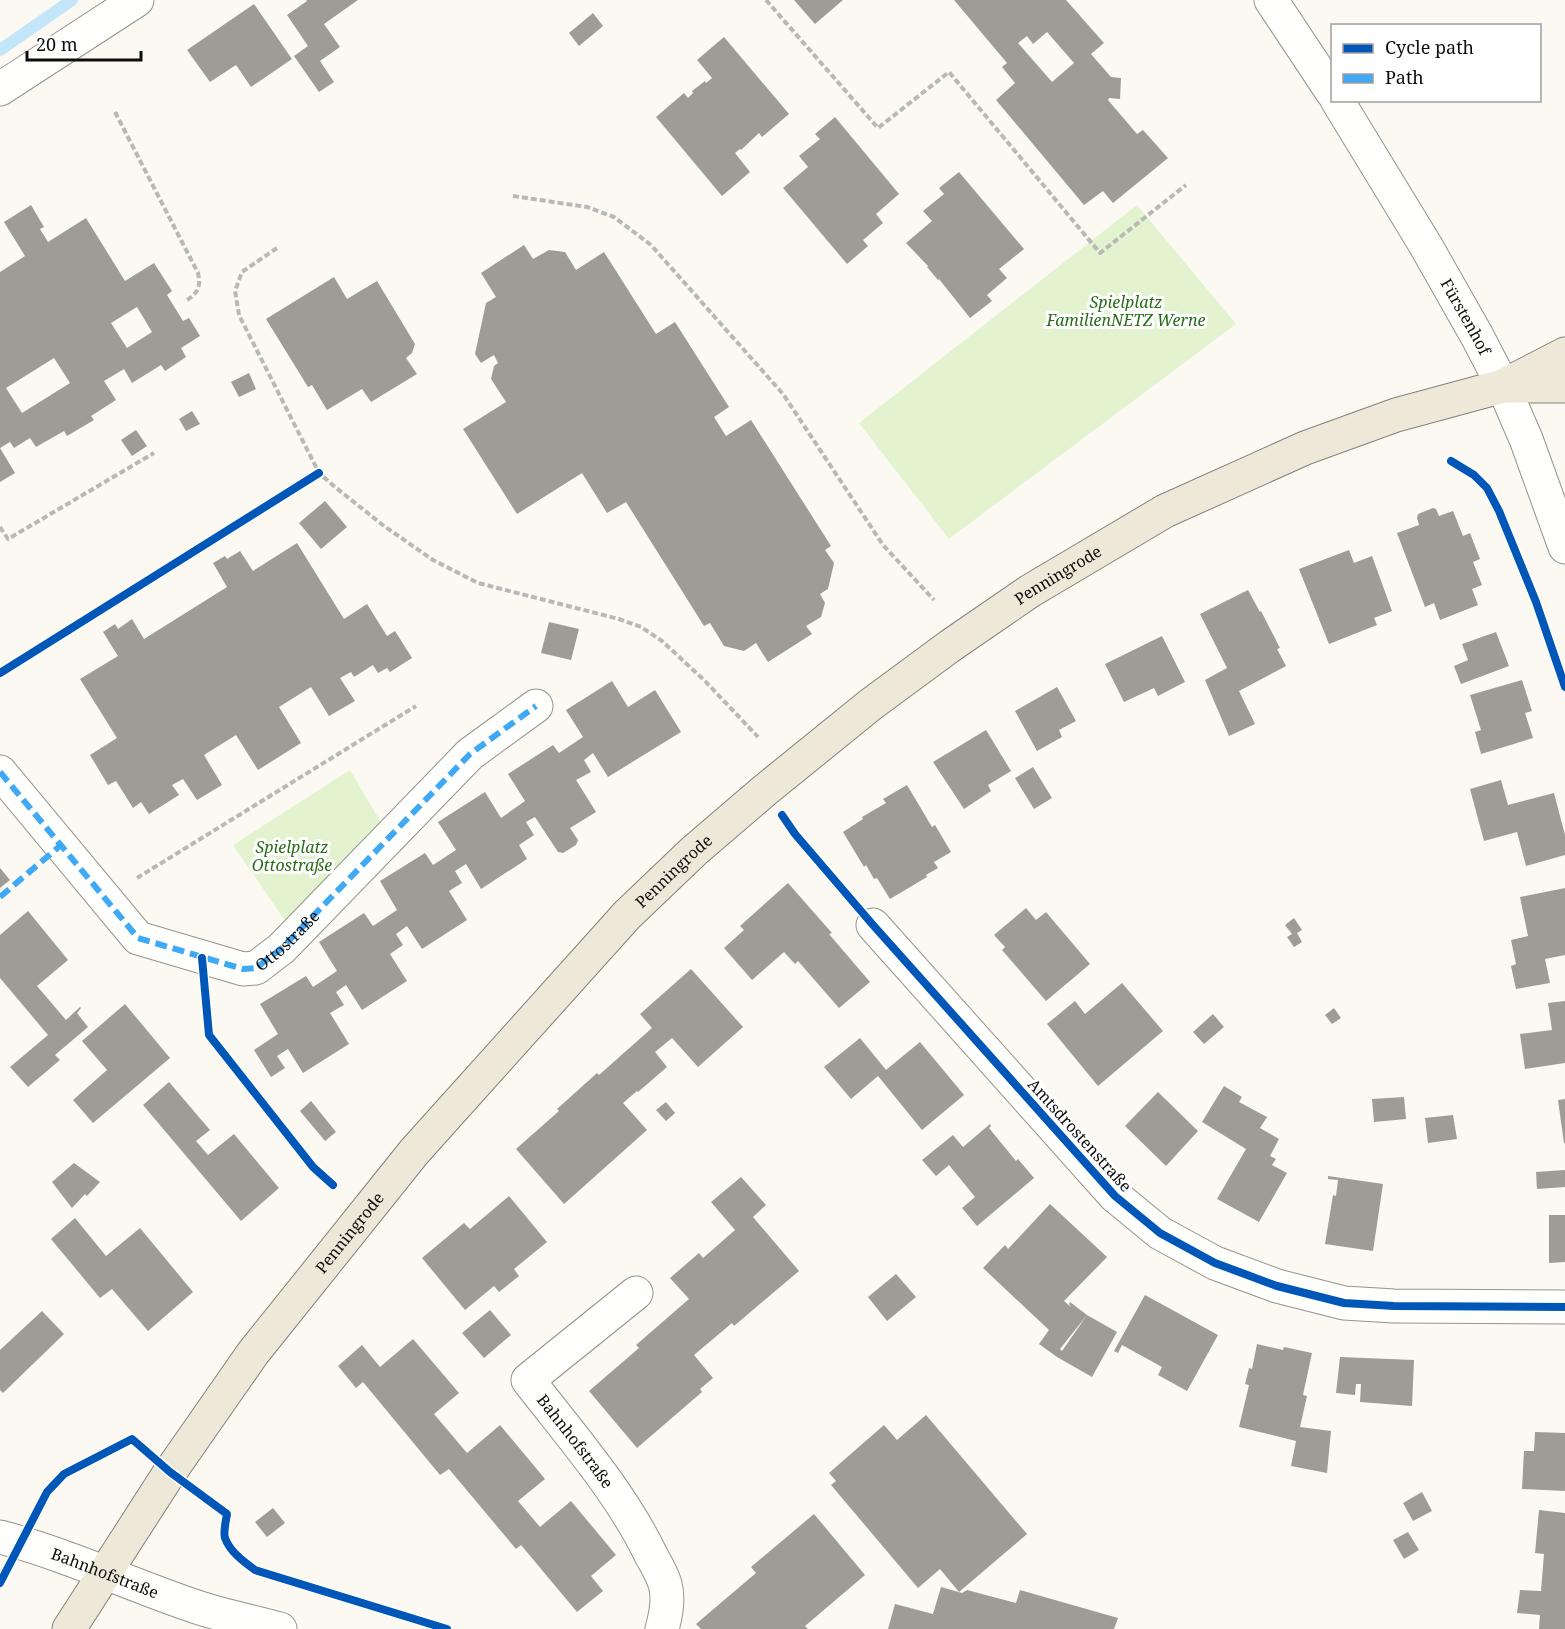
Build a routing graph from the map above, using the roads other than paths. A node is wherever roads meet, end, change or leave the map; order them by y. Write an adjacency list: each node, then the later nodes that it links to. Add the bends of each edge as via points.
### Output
1 (137, 0): 3 (street)
2 (1271, 0): 4 (street)
3 (0, 89)
4 (1331, 90)
5 (1338, 102): 7 (street, Fürstenhof, via 1426,246)
6 (1565, 354): 7 (main road, Penningrode)
7 (1503, 386): 8 (main road, Penningrode); 9 (street, Fürstenhof); 16 (main road, Penningrode, via 1396,416 1305,448 1165,511 1030,591 950,646 764,791 627,915 414,1152 253,1353)
8 (1565, 387)
9 (1565, 547)
10 (536, 706): 11 (street, Ottostraße, via 470,754 282,948 256,969 243,969 138,938)
11 (0, 772)
12 (873, 925): 14 (street, Amtsdrostenstraße, via 1115,1196 1160,1233 1215,1263 1277,1286 1344,1303)
13 (636, 1293): 19 (street, Bahnhofstraße, via 528,1380 619,1498 645,1542 665,1584 667,1600)
14 (1565, 1306)
15 (0, 1537): 16 (street, Bahnhofstraße)
16 (105, 1572): 17 (main road, Penningrode); 18 (street, Bahnhofstraße, via 194,1606)
17 (69, 1629)
18 (280, 1629)
19 (662, 1629)

